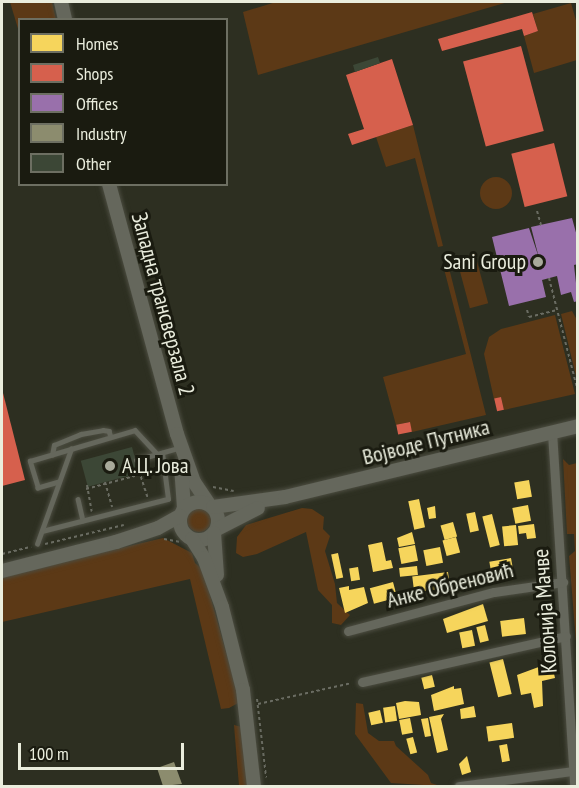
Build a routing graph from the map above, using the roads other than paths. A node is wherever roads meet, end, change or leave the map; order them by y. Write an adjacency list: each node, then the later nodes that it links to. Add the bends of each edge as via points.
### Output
1 (61, 2): 2 (main road)
2 (65, 18)
3 (110, 186): 6 (main road, Западна трансверзала 2)
4 (578, 426): 5 (main road, Војводе Путника)
5 (552, 432): 14 (main road, Војводе Путника); 25 (street, Колонија Мачве)
6 (177, 434): 16 (main road, Западна трансверзала 2, via 194,482); 17 (main road, Западна трансверзала 2)
7 (111, 437): 8 (lane); 10 (lane, via 135,430); 11 (lane, via 109,431 102,430 81,434 54,445)
8 (71, 449): 11 (lane); 13 (lane)
9 (176, 449): 10 (lane)
10 (160, 453): 12 (lane); 18 (lane, via 168,499)
11 (52, 455): 13 (lane, via 30,461 38,488)
12 (136, 460)
13 (59, 482): 19 (lane)
14 (285, 497): 16 (main road, Војводе Путника); 20 (main road, Војводе Путника, via 237,516)
15 (78, 499): 18 (lane)
16 (211, 505): 17 (main road, via 195,501); 20 (main road, via 219,520)
17 (182, 512): 21 (main road, via 181,527); 22 (main road, via 158,528)
18 (83, 520): 19 (lane)
19 (42, 531): 23 (lane)
20 (216, 531): 21 (main road, via 202,540); 26 (main road, via 213,555)
21 (190, 538): 22 (main road, via 163,534); 26 (main road, via 204,558)
22 (116, 542): 24 (main road)
23 (37, 544)
24 (2, 571)
25 (563, 582): 27 (street, Анке Обреновић, via 494,592); 28 (street, Колонија Мачве)
26 (222, 607): 31 (main road, via 250,727)
27 (348, 632)
28 (566, 636): 29 (street); 30 (street, Колонија Мачве)
29 (362, 682)
30 (573, 771): 32 (street); 33 (street, Колонија Мачве)
31 (254, 786)
32 (459, 786)
33 (574, 786)

